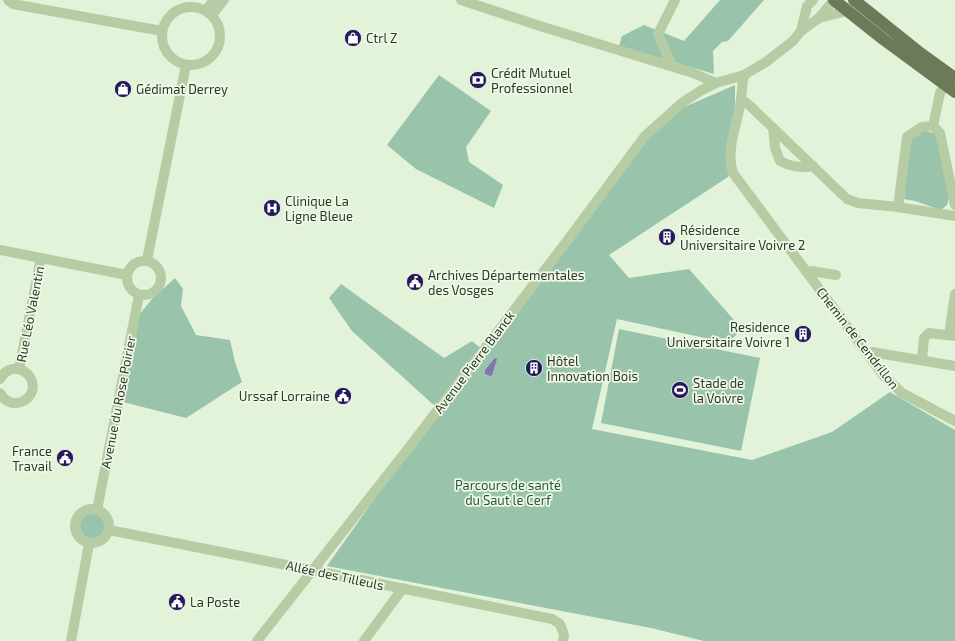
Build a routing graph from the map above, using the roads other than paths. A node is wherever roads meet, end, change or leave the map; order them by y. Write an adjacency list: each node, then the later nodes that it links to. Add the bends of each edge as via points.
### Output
1 (8, 0): 14 (street, via 13,4)
2 (214, 0): 11 (street)
3 (224, 0): 11 (street)
4 (461, 0): 17 (street)
5 (675, 0): 17 (street, via 658,34)
6 (834, 0): 10 (main road); 13 (street)
7 (854, 0): 12 (main road)
8 (865, 0): 12 (street)
9 (809, 2): 15 (street)
10 (847, 11): 13 (street); 21 (main road)
11 (209, 12): 14 (street, via 198,7 182,8 169,16); 16 (street, via 220,28 221,36 217,51 198,65)
12 (870, 13): 19 (main road)
13 (820, 18): 15 (street)
14 (162, 31): 16 (street, via 162,40 167,52 178,62)
15 (801, 31): 18 (street, via 793,42)
16 (186, 65): 32 (street)
17 (672, 66): 20 (street)
18 (744, 75): 20 (street, Avenue Pierre Blanck); 23 (street, Chemin de Cendrillon)
19 (955, 78)
20 (716, 83): 49 (street, Avenue Pierre Blanck, via 683,102 645,136 407,450)
21 (945, 85): 22 (main road); 24 (street, via 940,93)
22 (955, 92)
23 (741, 99): 25 (street); 33 (street, Chemin de Cendrillon, via 731,153 732,173)
24 (933, 126): 27 (street, via 940,133); 28 (street, via 922,127 907,137)
25 (773, 128): 26 (street); 26 (street, via 775,148 780,161 786,165 808,168)
26 (812, 166): 28 (street, via 847,199 858,203)
27 (955, 205)
28 (898, 207): 29 (street)
29 (955, 216)
30 (0, 250): 31 (street, Rue Léo Valentin)
31 (40, 258): 34 (street, Rue Léo Valentin); 42 (street, Rue Léo Valentin)
32 (147, 260): 34 (street, via 136,262); 37 (street, via 157,266 162,276 161,282 156,291)
33 (807, 273): 35 (street, Chemin de Cendrillon, via 811,271); 39 (street, Chemin de Cendrillon)
34 (127, 275): 37 (street, via 131,289)
35 (836, 275)
36 (955, 294): 38 (street)
37 (140, 295): 46 (street, Avenue du Rose Poirier)
38 (952, 335): 40 (street, via 929,333 924,338)
39 (868, 354): 40 (street, via 872,352); 45 (street, Chemin de Cendrillon, via 884,376 902,393)
40 (922, 359): 41 (street)
41 (955, 366)
42 (19, 369): 43 (street, Rue Léo Valentin, via 8,370); 44 (street, Rue Léo Valentin, via 32,380 30,396 21,403 9,402)
43 (0, 379)
44 (2, 397)
45 (955, 421)
46 (97, 510): 47 (street, via 107,517); 48 (street, via 88,509 81,512 74,527 76,535)
47 (109, 530): 48 (street, via 102,541); 49 (street, Allée des Tilleuls)
48 (89, 544): 51 (street)
49 (312, 570): 50 (street, Allée des Tilleuls); 52 (street, Avenue Pierre Blanck)
50 (403, 588): 53 (street); 54 (street, Allée des Tilleuls, via 552,619 560,624 564,635)
51 (71, 641)
52 (257, 641)
53 (364, 641)
54 (563, 641)

